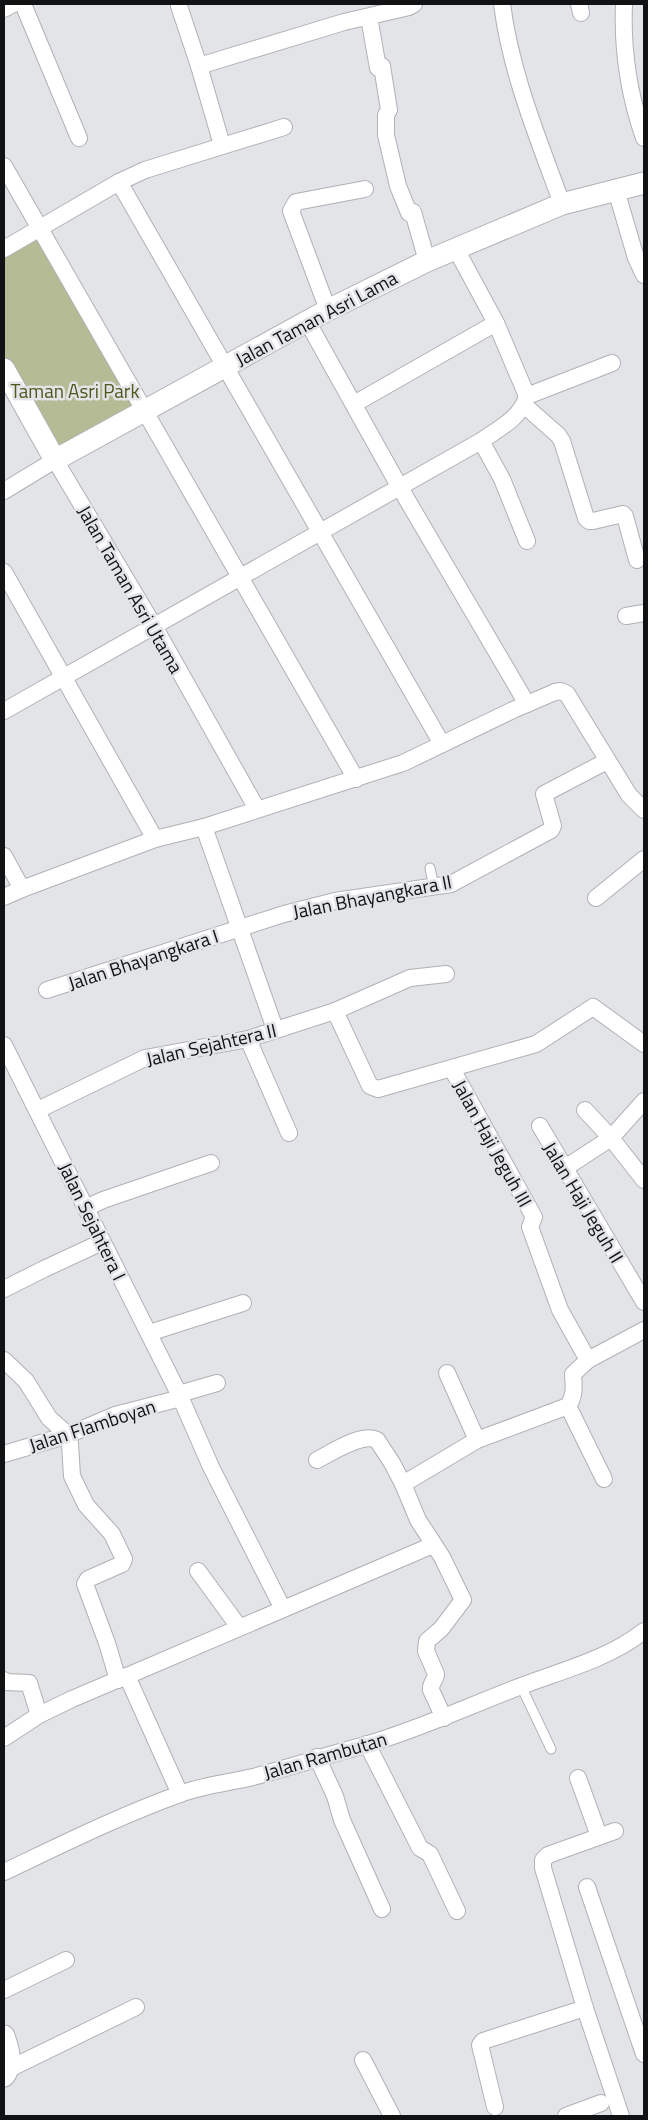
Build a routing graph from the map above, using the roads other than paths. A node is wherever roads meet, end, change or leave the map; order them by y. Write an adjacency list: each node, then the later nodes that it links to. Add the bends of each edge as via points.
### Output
1 (13, 4): 7 (street)
2 (23, 4): 11 (street)
3 (416, 4): 8 (street)
4 (502, 4): 19 (street, via 507,40 522,94)
5 (624, 4): 12 (street, via 623,32 629,86)
6 (179, 6): 9 (street)
7 (4, 9)
8 (369, 16): 9 (street); 23 (street, via 378,68 382,66 386,83 389,110 386,135 398,186 409,213 413,212)
9 (199, 66): 13 (street)
10 (284, 127): 13 (street)
11 (79, 138)
12 (644, 138)
13 (222, 145): 15 (street, via 145,170)
14 (4, 166): 20 (street)
15 (119, 182): 20 (street); 29 (street)
16 (644, 183): 18 (street, Jalan Taman Asri Lama)
17 (365, 189): 25 (street, via 296,202 292,206)
18 (616, 190): 19 (street, Jalan Taman Asri Lama); 24 (street)
19 (562, 204): 22 (street, Jalan Taman Asri Lama)
20 (39, 229): 21 (street); 33 (street)
21 (4, 249)
22 (456, 249): 23 (street, Jalan Taman Asri Lama); 27 (street)
23 (427, 261): 25 (street, Jalan Taman Asri Lama)
24 (644, 275)
25 (328, 310): 26 (street, Jalan Taman Asri Lama)
26 (307, 321): 29 (street, Jalan Taman Asri Lama); 32 (street)
27 (496, 323): 31 (street); 32 (street)
28 (612, 363): 31 (street)
29 (225, 366): 33 (street, Jalan Taman Asri Lama); 38 (street)
30 (4, 369): 35 (street, Jalan Taman Asri Utama)
31 (526, 401): 34 (street, via 518,413); 39 (street, via 562,441 586,518 593,521 624,514)
32 (354, 404): 36 (street)
33 (144, 410): 35 (street, Jalan Taman Asri Lama); 43 (street)
34 (480, 440): 36 (street); 40 (street, via 502,479)
35 (55, 460): 37 (street, Jalan Taman Asri Lama); 46 (street, Jalan Taman Asri Utama)
36 (399, 486): 38 (street); 48 (street)
37 (4, 491)
38 (320, 532): 43 (street); 50 (street)
39 (638, 532): 41 (street)
40 (527, 541)
41 (637, 560)
42 (4, 572): 47 (street)
43 (240, 577): 46 (street); 52 (street)
44 (644, 613): 45 (street)
45 (626, 616)
46 (154, 626): 47 (street); 53 (street, Jalan Taman Asri Utama)
47 (62, 677): 49 (street); 56 (street)
48 (527, 704): 50 (street); 51 (street, via 555,692 567,694)
49 (4, 711)
50 (442, 744): 52 (street, via 403,763)
51 (607, 761): 54 (street, via 629,795); 60 (street, Jalan Bhayangkara II, via 546,792 544,797 551,830 450,884)
52 (356, 779): 53 (street)
53 (257, 809): 55 (street)
54 (644, 810)
55 (204, 827): 56 (street); 64 (street)
56 (155, 838): 61 (street)
57 (4, 856): 61 (street)
58 (644, 860): 63 (street)
59 (430, 868): 60 (lane)
60 (434, 887): 64 (street, Jalan Bhayangkara II, via 335,901)
61 (22, 888): 62 (street)
62 (4, 897)
63 (596, 898)
64 (239, 927): 66 (street, Jalan Bhayangkara I); 68 (street)
65 (446, 974): 67 (street, Jalan Sejahtera II, via 410,978)
66 (47, 990)
67 (335, 1012): 68 (street, Jalan Sejahtera II); 72 (street, via 370,1086 374,1088)
68 (275, 1029): 69 (street, Jalan Sejahtera II)
69 (248, 1039): 74 (street, Jalan Sejahtera II, via 145,1058); 77 (street)
70 (644, 1044): 72 (street, via 593,1007 536,1044)
71 (4, 1047): 74 (street, Jalan Sejahtera I)
72 (452, 1069): 90 (street, Jalan Haji Jeguh III, via 534,1217 530,1227 560,1310)
73 (644, 1101): 78 (street)
74 (38, 1110): 82 (street, Jalan Sejahtera I)
75 (586, 1110): 78 (street)
76 (540, 1126): 80 (street, Jalan Haji Jeguh II)
77 (289, 1133)
78 (612, 1138): 80 (street); 81 (street)
79 (211, 1163): 82 (street)
80 (565, 1168): 86 (street, Jalan Haji Jeguh II)
81 (644, 1180)
82 (86, 1208): 83 (street, Jalan Sejahtera I)
83 (102, 1242): 84 (street); 88 (street, Jalan Sejahtera I)
84 (4, 1289)
85 (243, 1302): 88 (street)
86 (644, 1302)
87 (644, 1330): 90 (street)
88 (149, 1333): 93 (street, Jalan Sejahtera I)
89 (4, 1360): 95 (street, via 26,1381 49,1418)
90 (588, 1360): 94 (street, via 573,1374 573,1399)
91 (447, 1373): 96 (street)
92 (217, 1383): 93 (street, Jalan Flamboyan)
93 (180, 1396): 95 (street, Jalan Flamboyan, via 115,1415); 103 (street, Jalan Sejahtera I, via 211,1467)
94 (568, 1406): 96 (street); 99 (street)
95 (68, 1435): 97 (street, Jalan Flamboyan); 106 (street, via 72,1476 86,1505 112,1534 124,1559 122,1564 88,1579 85,1584)
96 (478, 1440): 100 (street)
97 (4, 1454)
98 (316, 1460): 100 (street, via 361,1438 373,1438)
99 (604, 1479)
100 (403, 1484): 101 (street)
101 (433, 1545): 103 (street); 110 (street, via 463,1600 426,1646 436,1674 430,1686)
102 (198, 1572): 104 (street)
103 (283, 1609): 104 (street)
104 (239, 1627): 106 (street)
105 (644, 1631): 108 (street, Jalan Rambutan, via 617,1648)
106 (122, 1678): 109 (street); 116 (street)
107 (4, 1680): 109 (street, via 30,1683)
108 (521, 1686): 110 (street, Jalan Rambutan); 113 (lane)
109 (39, 1715): 111 (street)
110 (444, 1718): 112 (street, Jalan Rambutan)
111 (4, 1738)
112 (367, 1744): 114 (street, Jalan Rambutan); 122 (street, via 420,1848 430,1854)
113 (551, 1749)
114 (317, 1757): 116 (street, Jalan Rambutan); 121 (street)
115 (578, 1778): 118 (street)
116 (180, 1794): 119 (street, Jalan Rambutan)
117 (615, 1831): 118 (street)
118 (598, 1836): 126 (street, via 548,1855 543,1868)
119 (4, 1872)
120 (587, 1887): 128 (street)
121 (382, 1909)
122 (457, 1911)
123 (66, 1960): 124 (street)
124 (4, 1990)
125 (136, 2007): 130 (street)
126 (585, 2008): 132 (street, via 482,2041 480,2045); 135 (street)
127 (4, 2036): 130 (street, via 9,2052)
128 (644, 2054)
129 (363, 2060): 133 (street)
130 (6, 2073)
131 (601, 2103): 134 (street)
132 (495, 2107)
133 (392, 2116)
134 (566, 2116)
135 (621, 2116)

